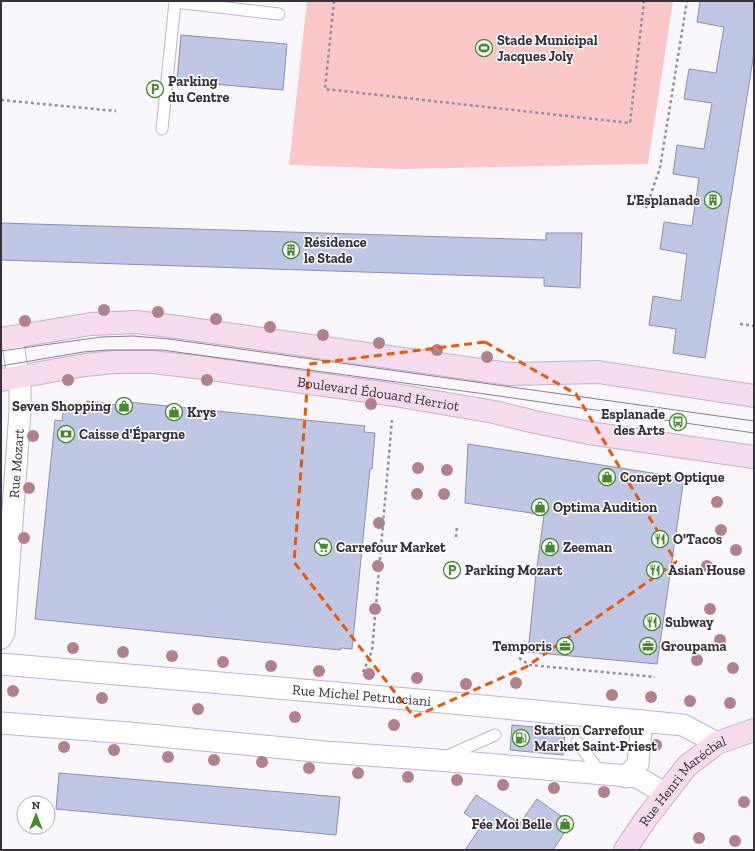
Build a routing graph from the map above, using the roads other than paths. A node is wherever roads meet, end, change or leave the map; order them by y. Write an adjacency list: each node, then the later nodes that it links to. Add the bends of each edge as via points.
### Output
1 (279, 14): 2 (lane, via 175,2)
2 (162, 129)
3 (7, 338): 4 (street, Rue Mozart); 5 (main road, via 91,324 142,323 510,374 598,372)
4 (9, 379): 6 (main road, Boulevard Édouard Herriot, via 115,362 152,362 395,395 494,412 589,433); 7 (street, Rue Mozart, via 20,390 20,412 4,633)
5 (754, 396)
6 (754, 457)
7 (1, 638)
8 (1, 664): 9 (street, Rue Michel Petrucciani)
9 (642, 721): 14 (street, Rue Michel Petrucciani, via 683,725); 17 (street, via 638,764)
10 (1, 723): 15 (street)
11 (754, 730): 14 (main road, Rue Henri Maréchal)
12 (495, 735): 15 (lane)
13 (577, 742): 16 (lane)
14 (717, 743): 18 (main road, Rue Henri Maréchal, via 687,766)
15 (437, 760): 16 (street)
16 (602, 774): 17 (street)
17 (626, 776): 18 (street, via 637,777)
18 (666, 794): 19 (main road, Rue Henri Maréchal)
19 (625, 850)

